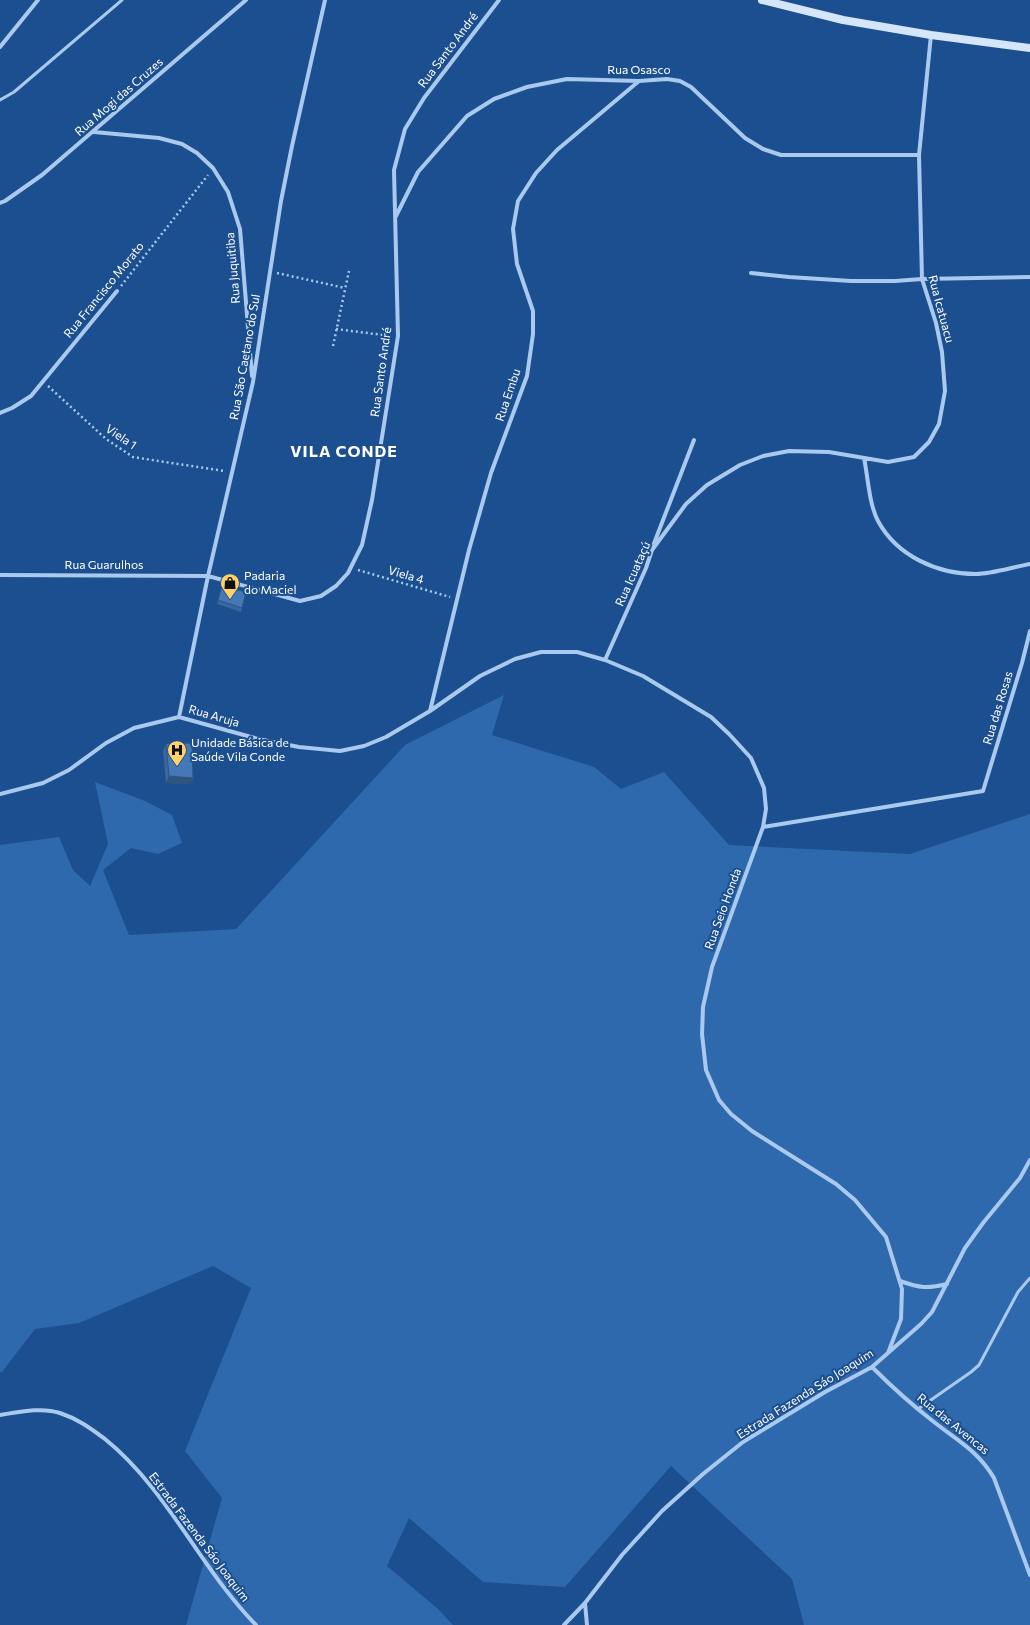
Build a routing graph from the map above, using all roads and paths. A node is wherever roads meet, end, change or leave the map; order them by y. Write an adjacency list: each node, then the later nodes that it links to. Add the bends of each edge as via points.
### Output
1 (38, 0): 8 (street)
2 (122, 0): 11 (lane, via 14,92)
3 (246, 0): 12 (street, Rua Mogi das Cruzes)
4 (762, 0): 7 (street, via 843,20)
5 (324, 1): 18 (street, Rua São Caetano do Sul, via 292,146)
6 (496, 1): 16 (street, Rua Santo André, via 424,98 405,129 394,170)
7 (931, 34): 9 (street); 13 (street, Rua Icatuacu)
8 (0, 47)
9 (1030, 48)
10 (639, 80): 13 (street, Rua Osasco, via 680,81 691,87 745,138 763,149 781,155); 16 (street, Rua Osasco, via 567,79 527,87 494,99 467,116 418,172); 38 (street, Rua Embu, via 557,150 536,173 518,201 513,229 518,264 533,311 533,334 527,376 490,473)
11 (0, 100)
12 (94, 132): 14 (street, Rua Juquitiba, via 159,138 182,144 197,153); 15 (street, Rua Mogi das Cruzes, via 42,175)
13 (919, 155): 21 (street, Rua Icatuacu)
14 (213, 168): 23 (path, Rua Francisco Morato); 28 (street, Rua Juquitiba, via 228,192 240,229)
15 (0, 203)
16 (395, 218): 25 (street, Rua Santo André)
17 (349, 271): 22 (path)
18 (270, 272): 22 (path); 28 (street, Rua São Caetano do Sul)
19 (751, 273): 21 (street, via 851,281)
20 (1030, 277): 21 (street)
21 (922, 279): 31 (street, Rua Icatuacu, via 942,352 945,391 939,424 929,442 914,457 888,462)
22 (345, 288): 24 (path)
23 (117, 291): 27 (street, Rua Francisco Morato)
24 (336, 329): 25 (path); 26 (path)
25 (398, 336): 35 (street, Rua Santo André, via 372,500 362,545)
26 (333, 346)
27 (44, 382): 29 (street, Rua Francisco Morato, via 31,396); 32 (path, Viela 1, via 106,439 133,457)
28 (253, 382): 32 (street, Rua São Caetano do Sul)
29 (0, 413)
30 (694, 440): 33 (street)
31 (864, 458): 33 (street, Rua Icuataçú, via 829,452 789,451 763,456 740,465 707,485 686,504); 34 (street, via 878,520 893,542 905,553 948,572 977,574)
32 (231, 472): 37 (street, Rua São Caetano do Sul)
33 (652, 550): 40 (street, Rua Icuataçú)
34 (1030, 564)
35 (350, 568): 37 (street, Rua Santo André, via 336,586 322,596 300,601); 38 (path, Viela 4)
36 (0, 575): 37 (street, Rua Guarulhos)
37 (208, 576): 42 (street, Rua São Caetano do Sul)
38 (457, 599): 41 (street, Rua Embu)
39 (1030, 631): 44 (street, Rua das Rosas, via 983,792)
40 (605, 660): 41 (street, Rua Seio Honda, via 576,652 541,652 515,659 480,676); 44 (street, Rua Seio Honda, via 643,676 710,717 729,734 751,758 764,788)
41 (430, 711): 42 (street, Rua Aruja, via 386,737 364,746 340,750 258,740)
42 (179, 717): 43 (street, Rua Aruja, via 134,728 106,743 69,770 43,783)
43 (0, 794)
44 (764, 827): 47 (street, Rua Seio Honda, via 712,967 704,1000 702,1034 706,1070 720,1100 731,1114 752,1131 836,1184 855,1200 886,1237)
45 (1030, 1160): 48 (street, Estrada Fazenda Sáo Joaquim, via 1020,1178 965,1248)
46 (1030, 1278): 51 (lane, via 1018,1292 979,1365)
47 (900, 1281): 48 (street, via 922,1288); 49 (street, Rua Seio Honda, via 901,1319)
48 (947, 1284): 49 (street, Estrada Fazenda Sáo Joaquim, via 932,1312)
49 (888, 1353): 50 (street, Estrada Fazenda Sáo Joaquim)
50 (872, 1366): 51 (street, Rua das Avencas); 54 (street, Estrada Fazenda Sáo Joaquim, via 743,1442 703,1474 662,1511 622,1555)
51 (918, 1408): 53 (street, Rua das Avencas, via 976,1453 986,1464 994,1478)
52 (0, 1415): 55 (street, Estrada Fazenda Sáo Joaquim, via 33,1410 59,1412 83,1422 117,1449 167,1505 240,1609)
53 (1030, 1575)
54 (585, 1603): 56 (street, Estrada Fazenda Sáo Joaquim); 57 (street)
55 (256, 1625)
56 (564, 1625)
57 (587, 1625)

